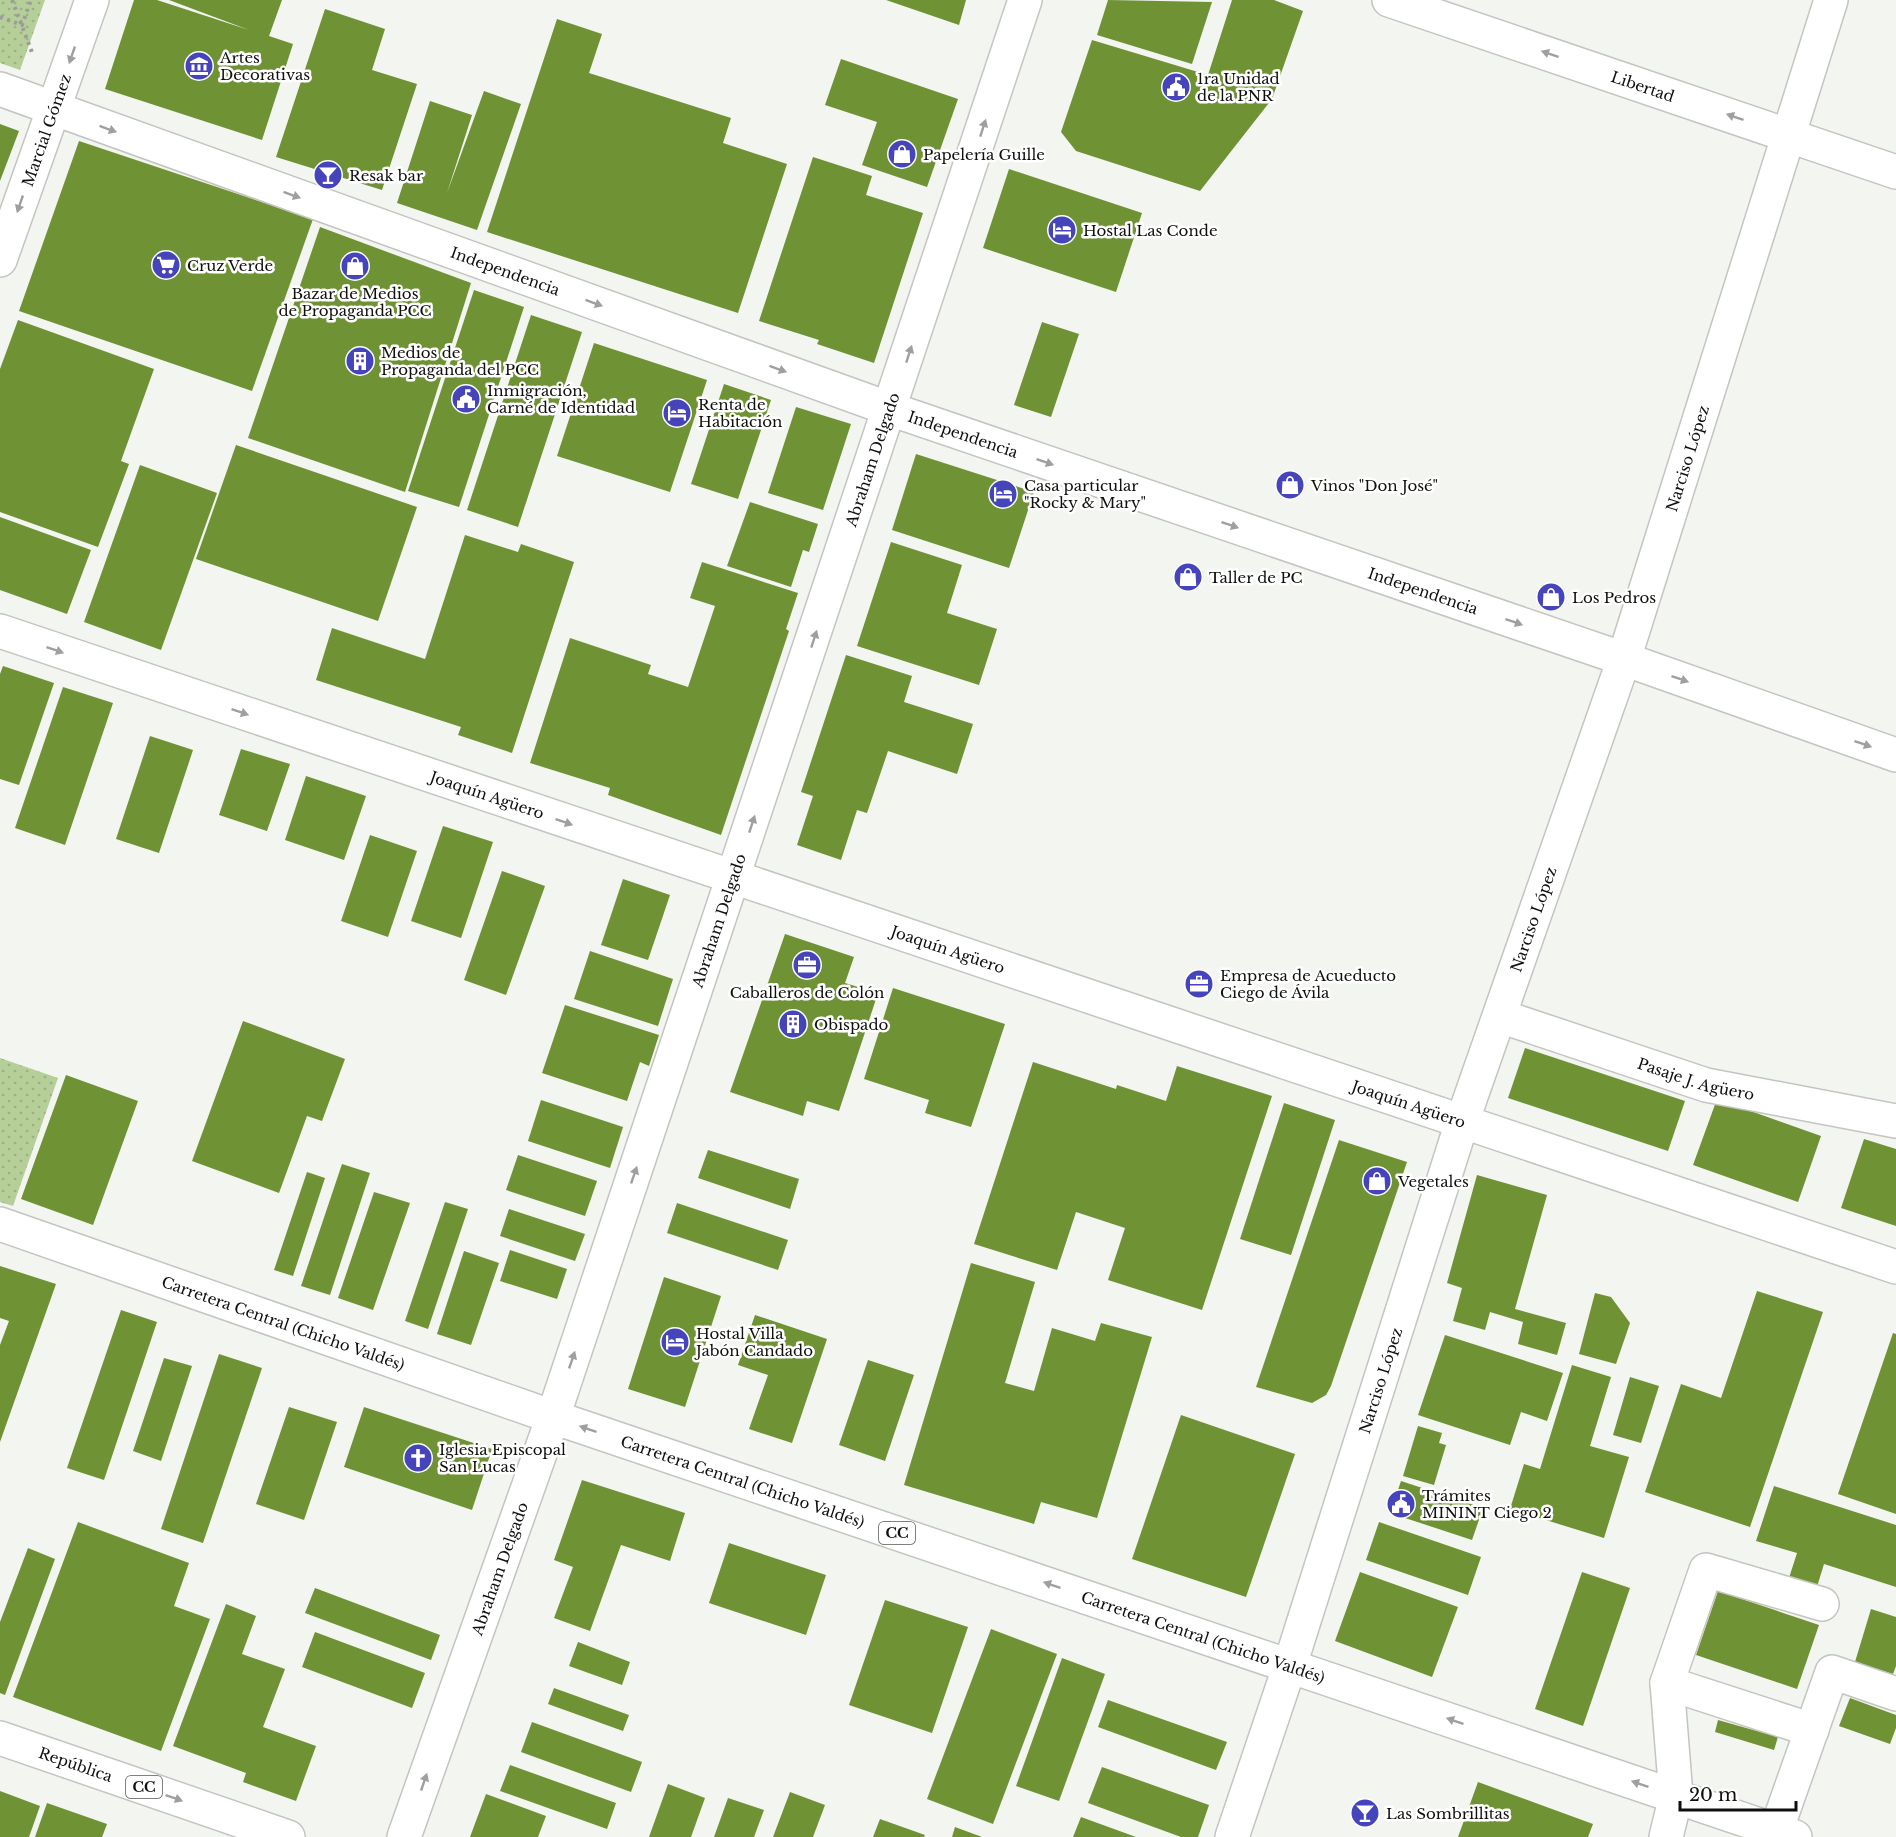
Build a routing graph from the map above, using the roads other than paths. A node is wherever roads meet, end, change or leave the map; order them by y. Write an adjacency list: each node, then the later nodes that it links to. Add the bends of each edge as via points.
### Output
1 (92, 0): 6 (street, Marcial Gómez, one-way to 6)
2 (1025, 0): 10 (street, Abraham Delgado, one-way to 2)
3 (1389, 0): 7 (street, Libertad, one-way to 3)
4 (1831, 0): 7 (street, Narciso López)
5 (0, 89): 6 (street, Independencia)
6 (53, 109): 9 (street, Marcial Gómez, one-way to 9); 10 (street, Independencia, one-way to 10)
7 (1790, 136): 8 (street, Libertad); 12 (street, Narciso López)
8 (1896, 172)
9 (0, 260)
10 (891, 409): 12 (street, Independencia, one-way to 12); 14 (street, Abraham Delgado, one-way to 10)
11 (0, 631): 14 (street, Joaquín Agüero, one-way to 14)
12 (1624, 659): 13 (street, Independencia, one-way to 13); 15 (street, Narciso López)
13 (1896, 755)
14 (734, 879): 17 (street, Joaquín Agüero); 20 (street, Abraham Delgado, one-way to 14)
15 (1500, 1016): 16 (street, Pasaje J. Agüero, via 1706,1085); 17 (street, Narciso López)
16 (1896, 1121)
17 (1462, 1122): 19 (street, Joaquín Agüero); 22 (street, Narciso López)
18 (0, 1224): 20 (street, Carretera Central (Chicho Valdés) / CC)
19 (1896, 1267)
20 (553, 1417): 22 (street, Carretera Central (Chicho Valdés) / CC, one-way to 20); 30 (street, Abraham Delgado, one-way to 20)
21 (1822, 1604): 23 (street, via 1706,1570)
22 (1290, 1665): 27 (street, Carretera Central (Chicho Valdés) / CC, one-way to 22); 31 (street, Narciso López)
23 (1667, 1683): 25 (street); 27 (street)
24 (1896, 1694): 25 (street, via 1832,1672)
25 (1812, 1730): 28 (street)
26 (0, 1738): 29 (street, República / CC, one-way to 29)
27 (1676, 1796): 28 (street, Carretera Central (Chicho Valdés) / CC); 32 (street)
28 (1786, 1834)
29 (288, 1837)
30 (404, 1837)
31 (1232, 1837)
32 (1666, 1837)

